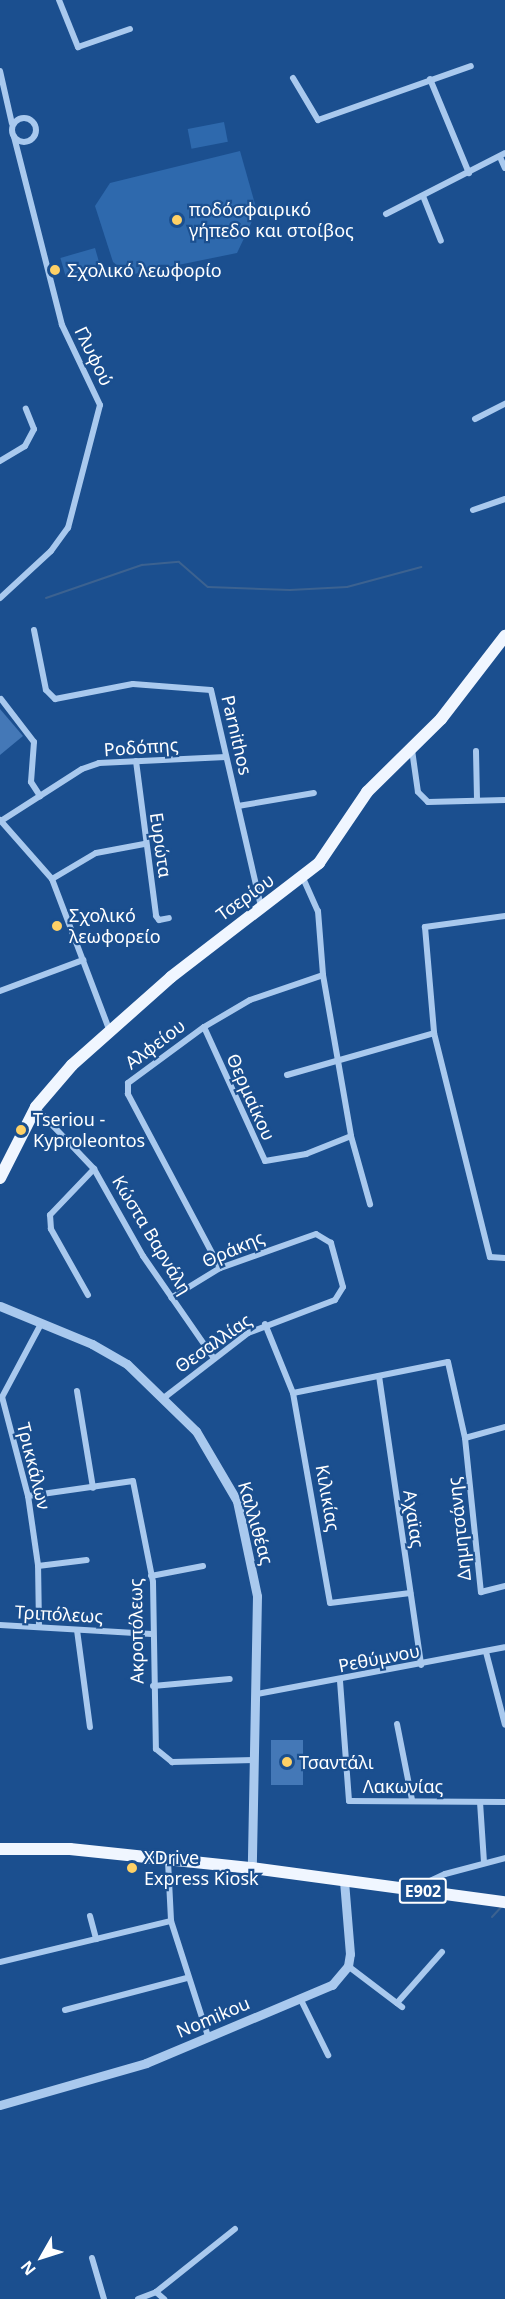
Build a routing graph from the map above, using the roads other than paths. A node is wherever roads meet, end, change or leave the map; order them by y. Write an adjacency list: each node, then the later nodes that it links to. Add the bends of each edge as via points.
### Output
1 (59, 0): 2 (street, via 78,47)
2 (130, 29)
3 (471, 66): 6 (street)
4 (0, 71): 7 (street, Γλυφού)
5 (293, 78): 6 (street, via 318,120)
6 (430, 79): 11 (street)
7 (12, 124): 8 (street, Γλυφού); 8 (street, via 29,118 36,128 31,140)
8 (14, 137): 21 (street, Γλυφού, via 62,325 100,405 68,528 51,551)
9 (502, 155): 10 (street); 11 (street)
10 (505, 168)
11 (469, 173): 12 (street)
12 (423, 196): 13 (street); 14 (street)
13 (386, 214)
14 (441, 241)
15 (505, 404): 17 (street)
16 (26, 409): 18 (street, via 34,429 25,446)
17 (475, 419)
18 (0, 461)
19 (505, 499): 20 (street)
20 (473, 510)
21 (0, 598)
22 (34, 630): 27 (street, Parnithos, via 46,690 55,699 133,684 212,690)
23 (505, 636): 25 (main road, Τσερίου, via 441,719)
24 (1, 699): 30 (street, via 34,742 31,782)
25 (411, 746): 31 (street, via 422,798); 36 (main road, Τσερίου, via 366,792 319,863)
26 (476, 751): 31 (street)
27 (226, 757): 28 (street, Ροδόπης); 33 (street, Parnithos)
28 (136, 761): 30 (street, Ροδόπης, via 114,761 82,769); 35 (street, Ευρώτα)
29 (314, 793): 33 (street)
30 (40, 796): 34 (street, Ροδόπης)
31 (477, 800): 32 (street)
32 (505, 800)
33 (238, 806): 38 (street, Parnithos)
34 (1, 820): 37 (street)
35 (144, 844): 37 (street, via 96,853); 40 (street, Ευρώτα, via 156,916 159,920)
36 (303, 878): 38 (main road, Τσερίου); 42 (street, via 318,911)
37 (52, 879): 41 (street)
38 (261, 908): 45 (main road, Τσερίου)
39 (505, 916): 46 (street, via 425,927)
40 (169, 918)
41 (83, 960): 43 (street); 45 (street)
42 (323, 975): 44 (street, Αλφείου, via 250,1000); 47 (street)
43 (0, 991)
44 (204, 1027): 50 (street, Θερμαίκου, via 265,1161 306,1154); 56 (street, Αλφείου, via 134,1077 127,1089)
45 (109, 1029): 49 (main road, Τσερίου)
46 (434, 1033): 47 (street); 55 (street, via 490,1257)
47 (338, 1059): 48 (street); 50 (street)
48 (287, 1075)
49 (36, 1107): 51 (street, Κώστα Βαρνάλη); 52 (main road, Τσερίου)
50 (351, 1136): 53 (street)
51 (94, 1168): 57 (street, via 50,1215 51,1229); 58 (street, Κώστα Βαρνάλη)
52 (1, 1173)
53 (370, 1204)
54 (310, 1236): 56 (street, Θράκης); 61 (street, Θεσαλλίας, via 320,1234 331,1243 341,1295)
55 (505, 1258)
56 (220, 1268): 58 (street, Θράκης)
57 (88, 1295)
58 (171, 1298): 62 (street, Κώστα Βαρνάλη)
59 (0, 1306): 60 (street, Καλλιθέας)
60 (41, 1324): 66 (street, Καλλιθέας, via 92,1344); 70 (street, Τρικκάλων, via 2,1397)
61 (265, 1324): 62 (street, Θεσαλλίας); 65 (street, Κιλικίας)
62 (213, 1357): 66 (street, Θεσαλλίας)
63 (379, 1376): 65 (street); 68 (street, via 448,1362); 76 (street, Αχαϊας)
64 (77, 1391): 69 (street)
65 (293, 1393): 76 (street, Κιλικίας, via 330,1603)
66 (165, 1397): 89 (street, Καλλιθέας, via 196,1431 237,1502 257,1596)
67 (505, 1427): 68 (street)
68 (465, 1438): 75 (street, Δημητσάνης, via 481,1592)
69 (93, 1488): 70 (street, Ακροπόλεως); 74 (street, Ακροπόλεως, via 133,1481)
70 (28, 1496): 72 (street, Τρικκάλων)
71 (87, 1560): 72 (street)
72 (38, 1566): 78 (street, Τρικκάλων)
73 (203, 1566): 74 (street)
74 (152, 1576): 80 (street, Ακροπόλεως)
75 (505, 1586)
76 (410, 1593): 83 (street, Αχαϊας)
77 (0, 1625): 78 (street, Τριπόλεως)
78 (39, 1626): 79 (street, Τριπόλεως)
79 (77, 1630): 80 (street, Τριπόλεως); 92 (street)
80 (152, 1634): 86 (street, Ακροπόλεως)
81 (505, 1647): 82 (street, Ρεθύμνου)
82 (486, 1652): 83 (street, Ρεθύμνου); 88 (street)
83 (421, 1665): 85 (street, Ρεθύμνου)
84 (230, 1679): 86 (street)
85 (340, 1681): 89 (street, Ρεθύμνου); 94 (street, Λακωνίας, via 349,1801)
86 (153, 1686): 93 (street, Ακροπόλεως, via 153,1741 163,1757 172,1762)
87 (505, 1691): 88 (street)
88 (496, 1692): 91 (street)
89 (257, 1694): 93 (street, Καλλιθέας)
90 (398, 1724): 94 (street)
91 (505, 1725)
92 (90, 1727)
93 (254, 1760): 101 (street, Καλλιθέας)
94 (412, 1800): 95 (street, Λακωνίας)
95 (480, 1802): 96 (street, Λακωνίας); 100 (street)
96 (505, 1802)
97 (0, 1848): 99 (main road, E902, via 70,1849)
98 (505, 1858): 100 (street)
99 (168, 1861): 101 (main road, E902); 106 (street)
100 (484, 1862): 103 (street)
101 (252, 1868): 102 (main road, E902)
102 (344, 1881): 103 (main road, E902); 110 (street)
103 (413, 1890): 104 (main road, E902)
104 (503, 1902)
105 (90, 1916): 107 (street)
106 (171, 1921): 107 (street); 111 (street)
107 (96, 1939): 109 (street)
108 (442, 1952): 110 (street, via 400,2005)
109 (0, 1962)
110 (348, 1966): 112 (street, Nomikou, via 332,1985)
111 (188, 1978): 113 (street); 114 (street)
112 (300, 1998): 114 (street, Nomikou); 115 (street)
113 (65, 2010)
114 (208, 2036): 116 (street, Nomikou, via 146,2063)
115 (328, 2055)
116 (0, 2106)
117 (235, 2229): 119 (street)
118 (92, 2258): 120 (street)
119 (156, 2292): 121 (street); 122 (street)
120 (104, 2299)
121 (138, 2299)
122 (164, 2299)

